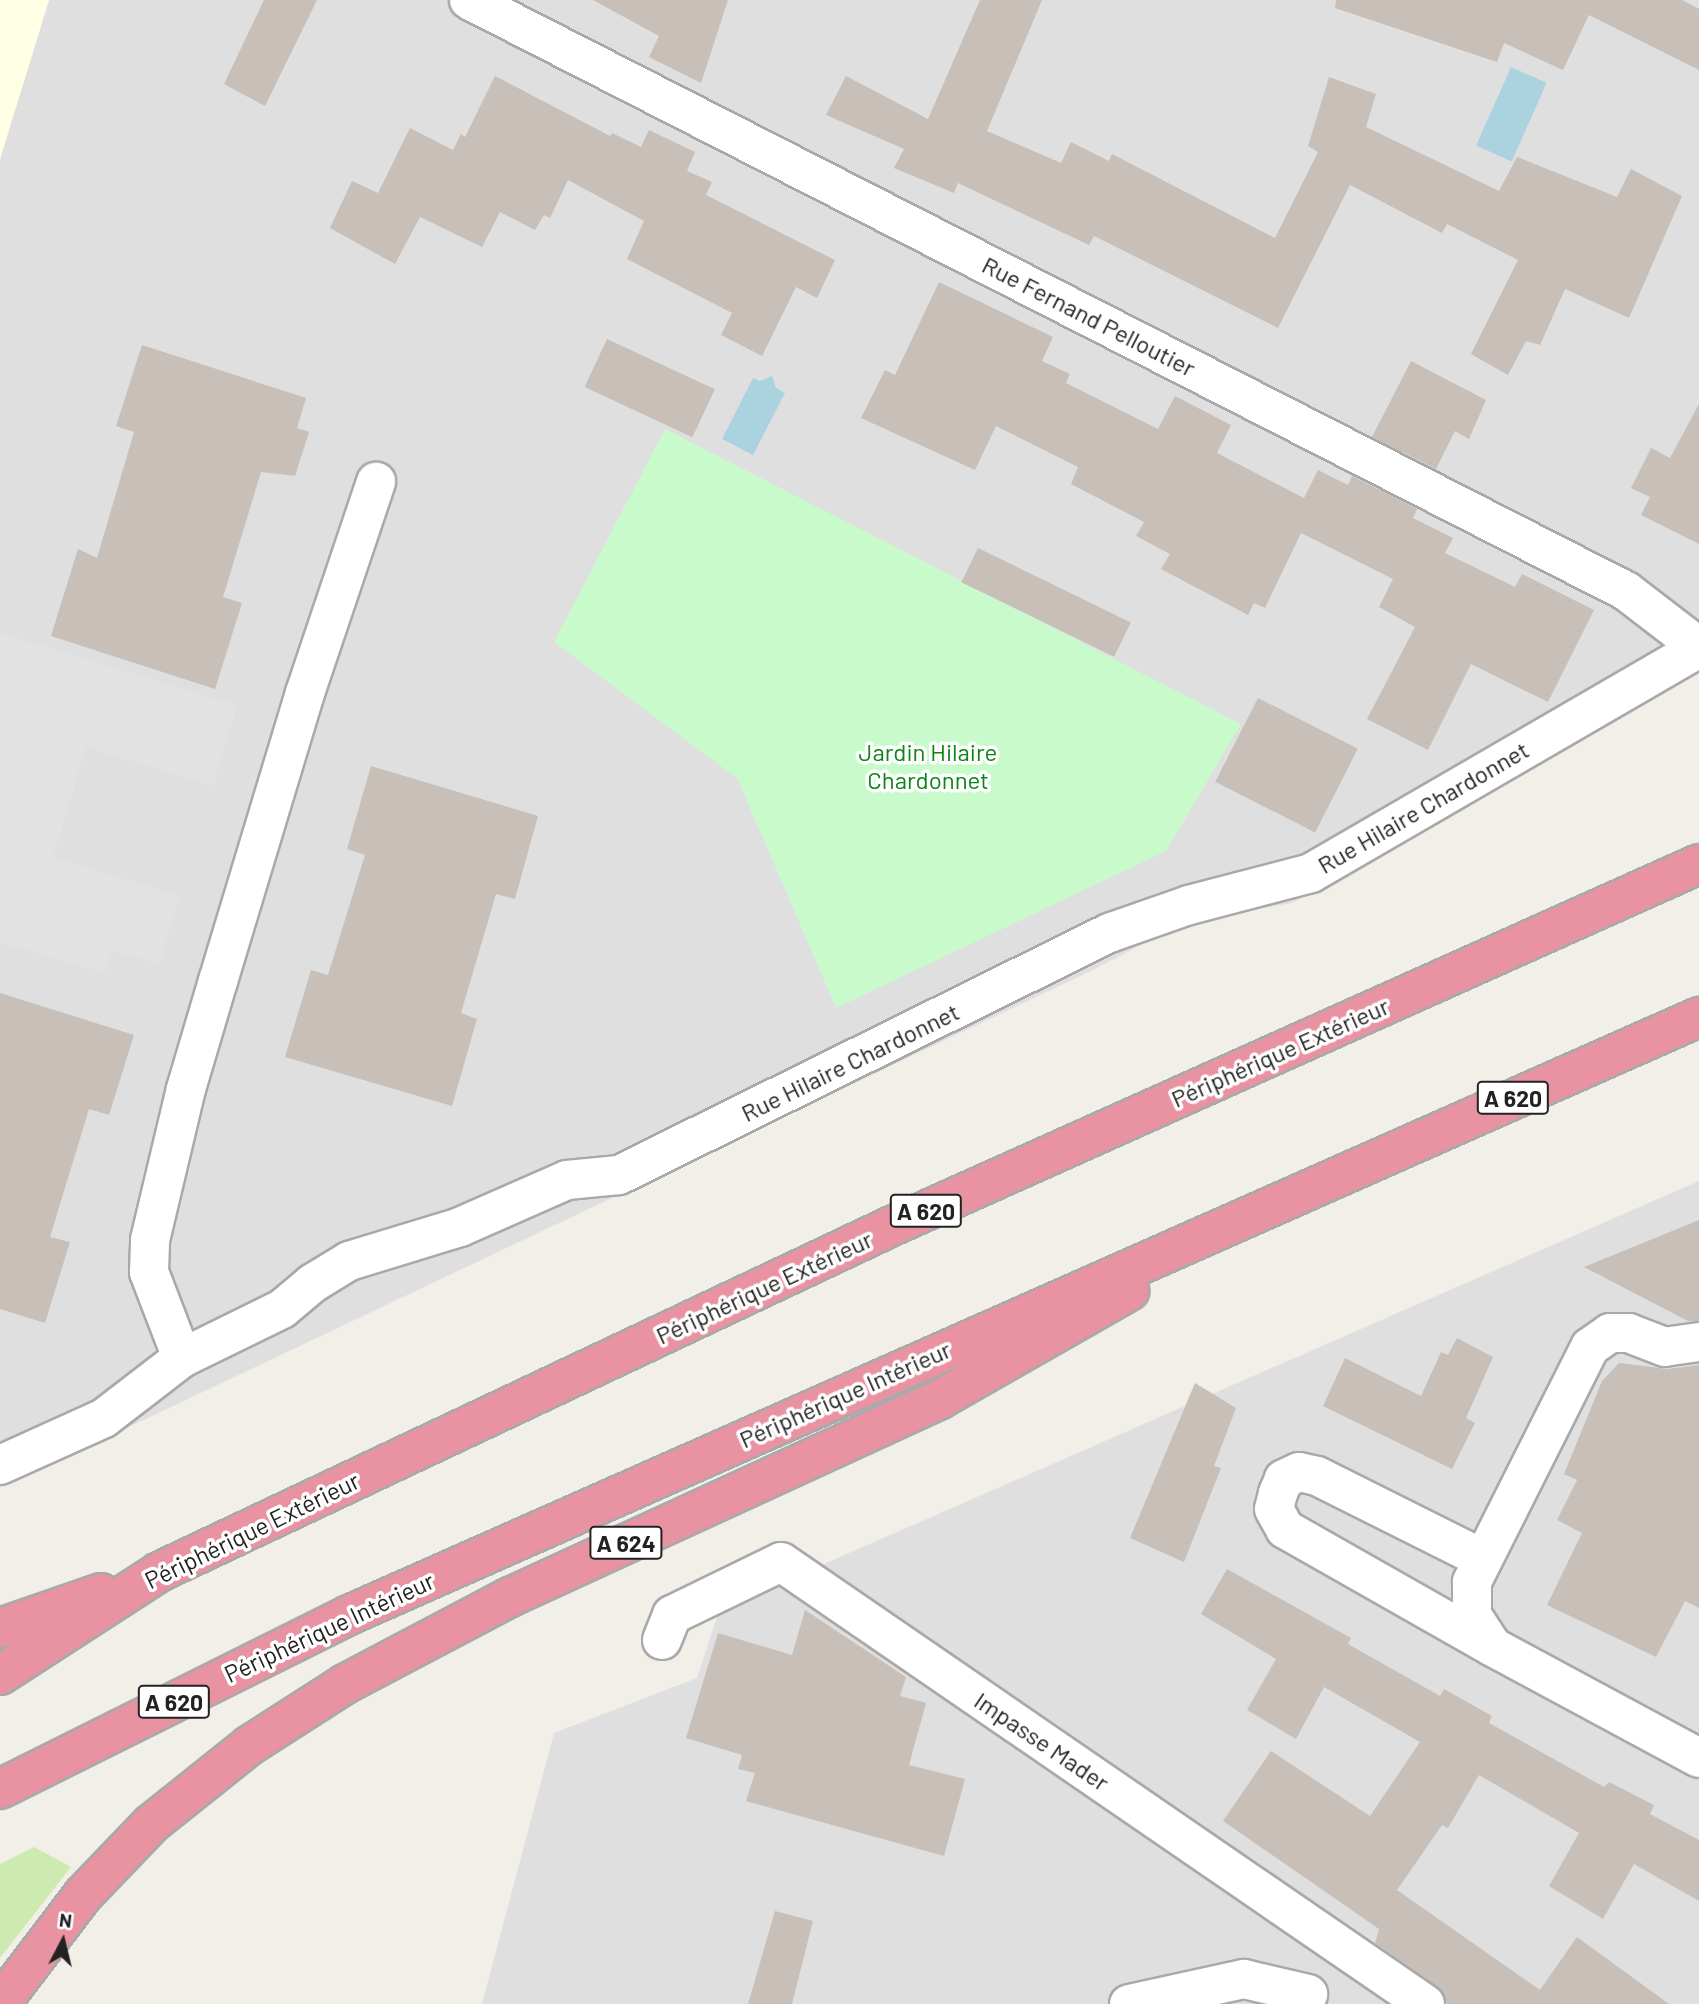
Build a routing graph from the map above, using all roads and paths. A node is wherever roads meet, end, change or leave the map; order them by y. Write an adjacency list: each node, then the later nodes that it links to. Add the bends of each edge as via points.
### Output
1 (469, 0): 3 (street, Rue Fernand Pelloutier, via 1626,591)
2 (376, 482): 8 (street, via 305,693 230,941 186,1089 150,1240 149,1272)
3 (1699, 648): 8 (street, Rue Hilaire Chardonnet, via 1311,873 1189,905 1110,933 619,1175 567,1180 460,1227 349,1261 282,1310)
4 (1699, 864): 11 (highway, Périphérique Extérieur / A 620, via 894,1225)
5 (1699, 1017): 6 (highway, Périphérique Intérieur / A 620)
6 (1326, 1180): 17 (highway, Périphérique Intérieur / A 620, via 349,1615); 20 (highway, A 624, via 940,1399 510,1597 345,1684 250,1745 151,1824 83,1895)
7 (1699, 1342): 10 (street, via 1665,1347 1629,1333 1609,1334 1590,1347)
8 (182, 1358): 9 (street, Rue Hilaire Chardonnet, via 104,1418)
9 (0, 1465)
10 (1483, 1559): 14 (street, via 1472,1582 1472,1615); 14 (street, via 1317,1476 1299,1472 1284,1479 1278,1493 1274,1509 1285,1529)
11 (159, 1572): 12 (highway); 15 (highway, Périphérique Extérieur / A 620)
12 (0, 1628)
13 (662, 1640): 18 (street, Impasse Mader, via 671,1615 781,1562)
14 (1493, 1647): 16 (street)
15 (0, 1675)
16 (1699, 1758)
17 (0, 1789)
18 (1345, 1949): 19 (street); 22 (street, Impasse Mader)
19 (1308, 1999): 21 (street, via 1244,1979)
20 (1, 2004)
21 (1129, 2004)
22 (1425, 2004)

